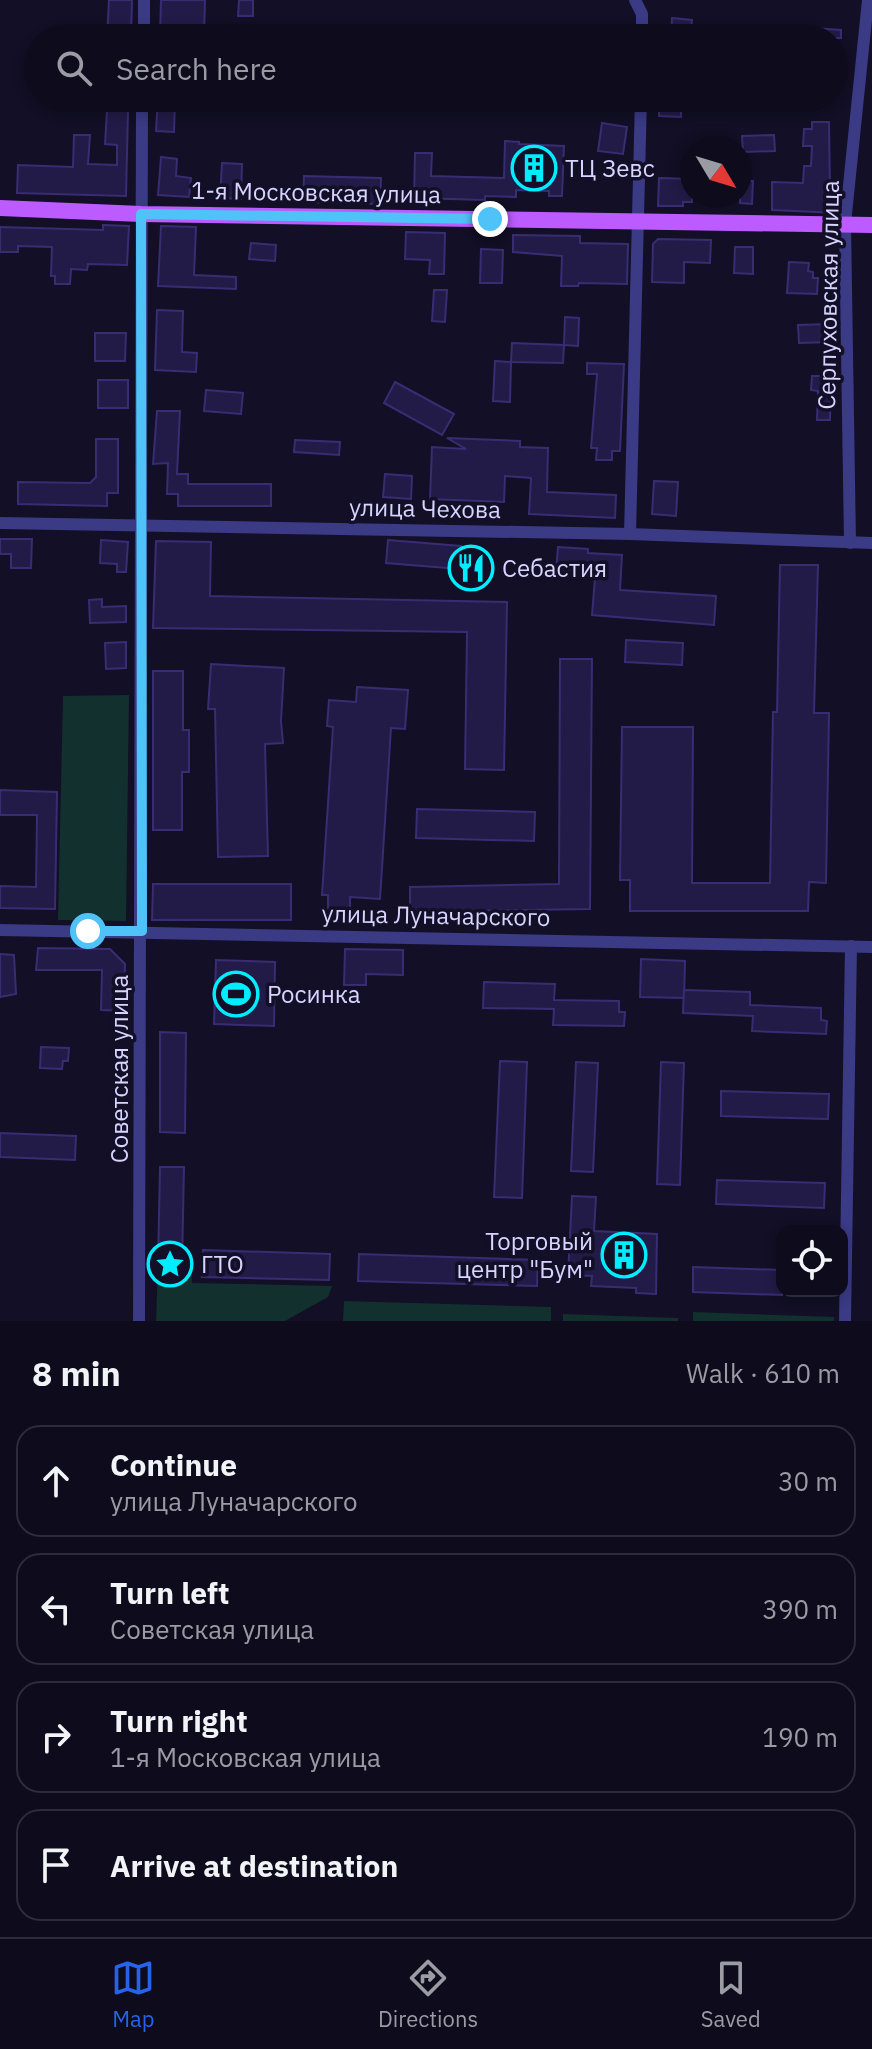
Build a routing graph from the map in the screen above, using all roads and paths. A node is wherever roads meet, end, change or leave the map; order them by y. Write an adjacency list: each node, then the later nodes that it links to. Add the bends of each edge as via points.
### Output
1 (144, 0): 4 (street)
2 (635, 0): 5 (street)
3 (868, 0): 11 (street, Серпуховская улица)
4 (144, 24)
5 (642, 24)
6 (142, 112): 9 (street, Советская улица)
7 (641, 112): 10 (street)
8 (0, 208): 9 (main road, 1-я Московская улица)
9 (141, 214): 10 (main road, 1-я Московская улица); 14 (street, Советская улица)
10 (639, 221): 11 (main road, 1-я Московская улица); 15 (street)
11 (845, 224): 12 (main road, 1-я Московская улица); 16 (street, Серпуховская улица)
12 (872, 225)
13 (0, 523): 14 (street, улица Чехова)
14 (140, 524): 15 (street, улица Чехова); 19 (street, Советская улица)
15 (630, 534): 16 (street, улица Чехова)
16 (850, 543): 17 (street, улица Чехова)
17 (872, 543)
18 (0, 930): 19 (street, улица Луначарского)
19 (142, 931): 20 (street, улица Луначарского); 22 (street, Советская улица)
20 (851, 946): 21 (street, улица Луначарского); 23 (street)
21 (872, 947)
22 (139, 1321)
23 (845, 1321)

